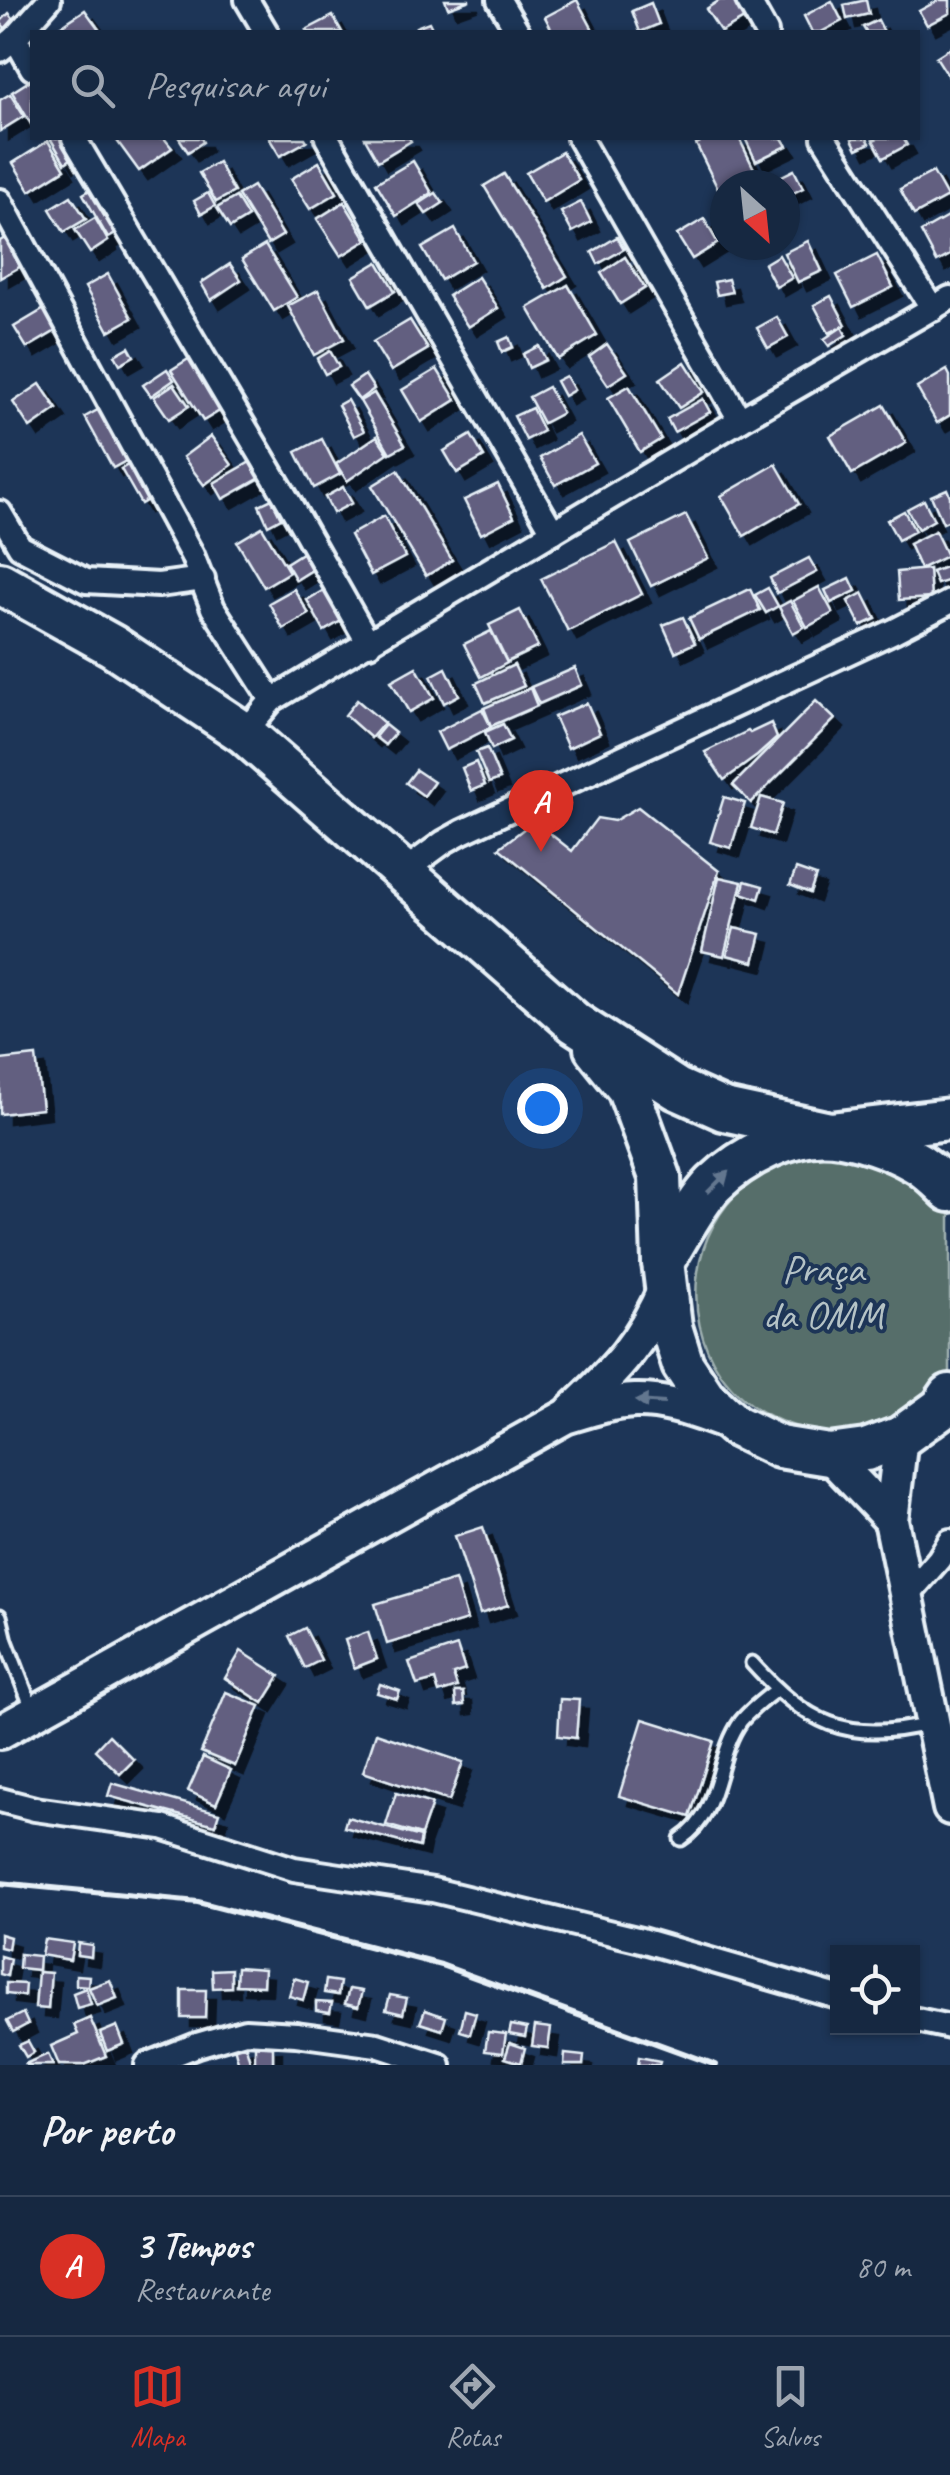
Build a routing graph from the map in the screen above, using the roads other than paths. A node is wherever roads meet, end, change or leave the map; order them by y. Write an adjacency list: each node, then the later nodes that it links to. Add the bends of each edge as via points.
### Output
1 (49, 0): 8 (street)
2 (247, 0): 5 (street)
3 (499, 0): 6 (street)
4 (748, 0): 7 (street)
5 (265, 30)
6 (517, 30)
7 (765, 30)
8 (7, 44): 9 (street)
9 (30, 66)
10 (75, 140): 22 (street)
11 (328, 140): 18 (street)
12 (580, 140): 16 (street)
13 (825, 140): 15 (street)
14 (0, 201): 19 (street)
15 (941, 303): 16 (street)
16 (740, 420): 18 (street)
17 (0, 513): 19 (street, via 20,548 86,582 159,585)
18 (553, 532): 22 (street)
19 (203, 578): 23 (street, via 213,608)
20 (0, 583): 24 (highway, via 114,646)
21 (950, 602): 25 (street, via 462,832)
22 (368, 644): 23 (street)
23 (272, 700): 24 (street)
24 (244, 733): 25 (highway)
25 (402, 872): 26 (highway)
26 (574, 1023): 28 (highway, via 676,1089 724,1110); 30 (highway, via 628,1089 644,1133 660,1178)
27 (950, 1119): 28 (highway)
28 (830, 1133): 29 (highway, via 918,1162); 30 (highway, one-way to 28, via 711,1187 738,1163 770,1146)
29 (950, 1191)
30 (664, 1274): 32 (street, via 652,1320 634,1348); 33 (highway, via 683,1365)
31 (950, 1395): 34 (highway)
32 (565, 1417): 33 (street, one-way to 32, via 672,1404 636,1401); 42 (street)
33 (734, 1424): 35 (highway, via 779,1447)
34 (901, 1437): 35 (highway); 36 (street)
35 (829, 1455): 36 (street)
36 (891, 1520): 38 (street)
37 (950, 1541): 38 (street)
38 (905, 1598): 43 (street)
39 (0, 1616): 42 (lane)
40 (752, 1663): 41 (lane)
41 (776, 1690): 43 (lane, via 841,1729 892,1732); 47 (lane, via 739,1724 712,1798 693,1832)
42 (34, 1714): 44 (street)
43 (932, 1723): 46 (street)
44 (0, 1736)
45 (0, 1800): 48 (street, via 162,1827 294,1869 433,1890)
46 (950, 1808)
47 (681, 1839)
48 (830, 1995)
49 (920, 2020): 50 (street)
50 (950, 2027)
51 (147, 2065): 52 (street, via 244,2031 378,2046)
52 (439, 2065)

